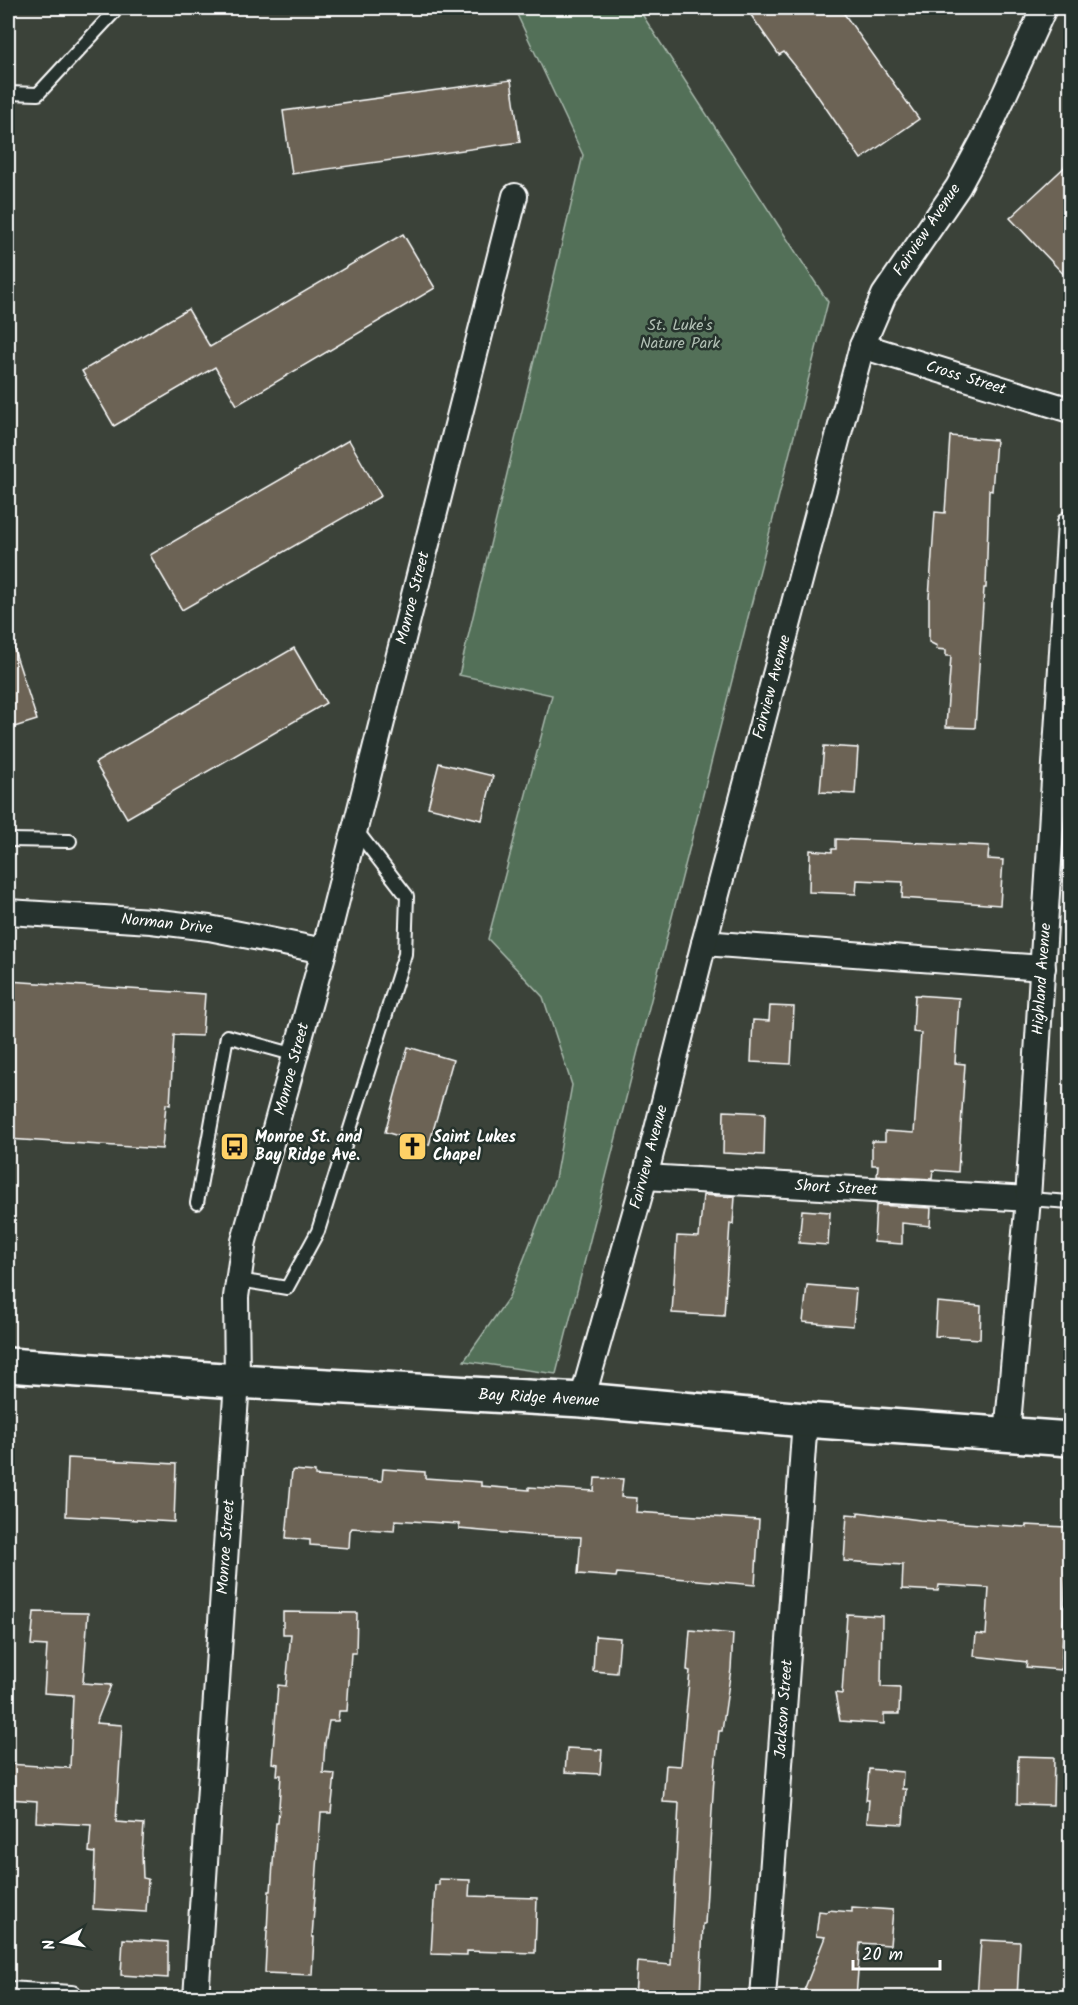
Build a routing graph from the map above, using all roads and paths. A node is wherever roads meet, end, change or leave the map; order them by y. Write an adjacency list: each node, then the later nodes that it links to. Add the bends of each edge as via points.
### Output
1 (115, 8): 3 (lane, via 38,94)
2 (1044, 8): 5 (street, Fairview Avenue, via 958,187 884,295)
3 (8, 93)
4 (515, 196): 8 (street, Monroe Street)
5 (862, 346): 6 (street, Cross Street); 12 (street, Fairview Avenue)
6 (1071, 410)
7 (1071, 524): 14 (street, Highland Avenue)
8 (355, 829): 13 (street, Monroe Street); 20 (lane, via 407,896 405,954 318,1231 287,1288)
9 (8, 840): 10 (lane)
10 (70, 841)
11 (8, 912): 13 (street, Norman Drive, via 209,928)
12 (704, 943): 14 (street); 16 (street, Fairview Avenue)
13 (324, 951): 15 (street, Monroe Street)
14 (1042, 968): 17 (street, Highland Avenue)
15 (296, 1055): 19 (lane, via 227,1036); 20 (street, Monroe Street, via 244,1242)
16 (645, 1177): 17 (street, Short Street); 23 (street, Fairview Avenue)
17 (1028, 1199): 18 (lane); 25 (street, Highland Avenue)
18 (1071, 1202)
19 (197, 1203)
20 (239, 1280): 22 (street, Monroe Street)
21 (8, 1365): 22 (main road, Bay Ridge Avenue)
22 (237, 1381): 23 (main road, Bay Ridge Avenue); 29 (street, Monroe Street)
23 (582, 1400): 24 (main road, Bay Ridge Avenue)
24 (805, 1420): 25 (main road, Bay Ridge Avenue); 30 (street, Jackson Street)
25 (1007, 1435): 26 (main road, Bay Ridge Avenue)
26 (1071, 1439)
27 (8, 1994): 28 (street)
28 (71, 1998)
29 (196, 1998)
30 (763, 1998)

